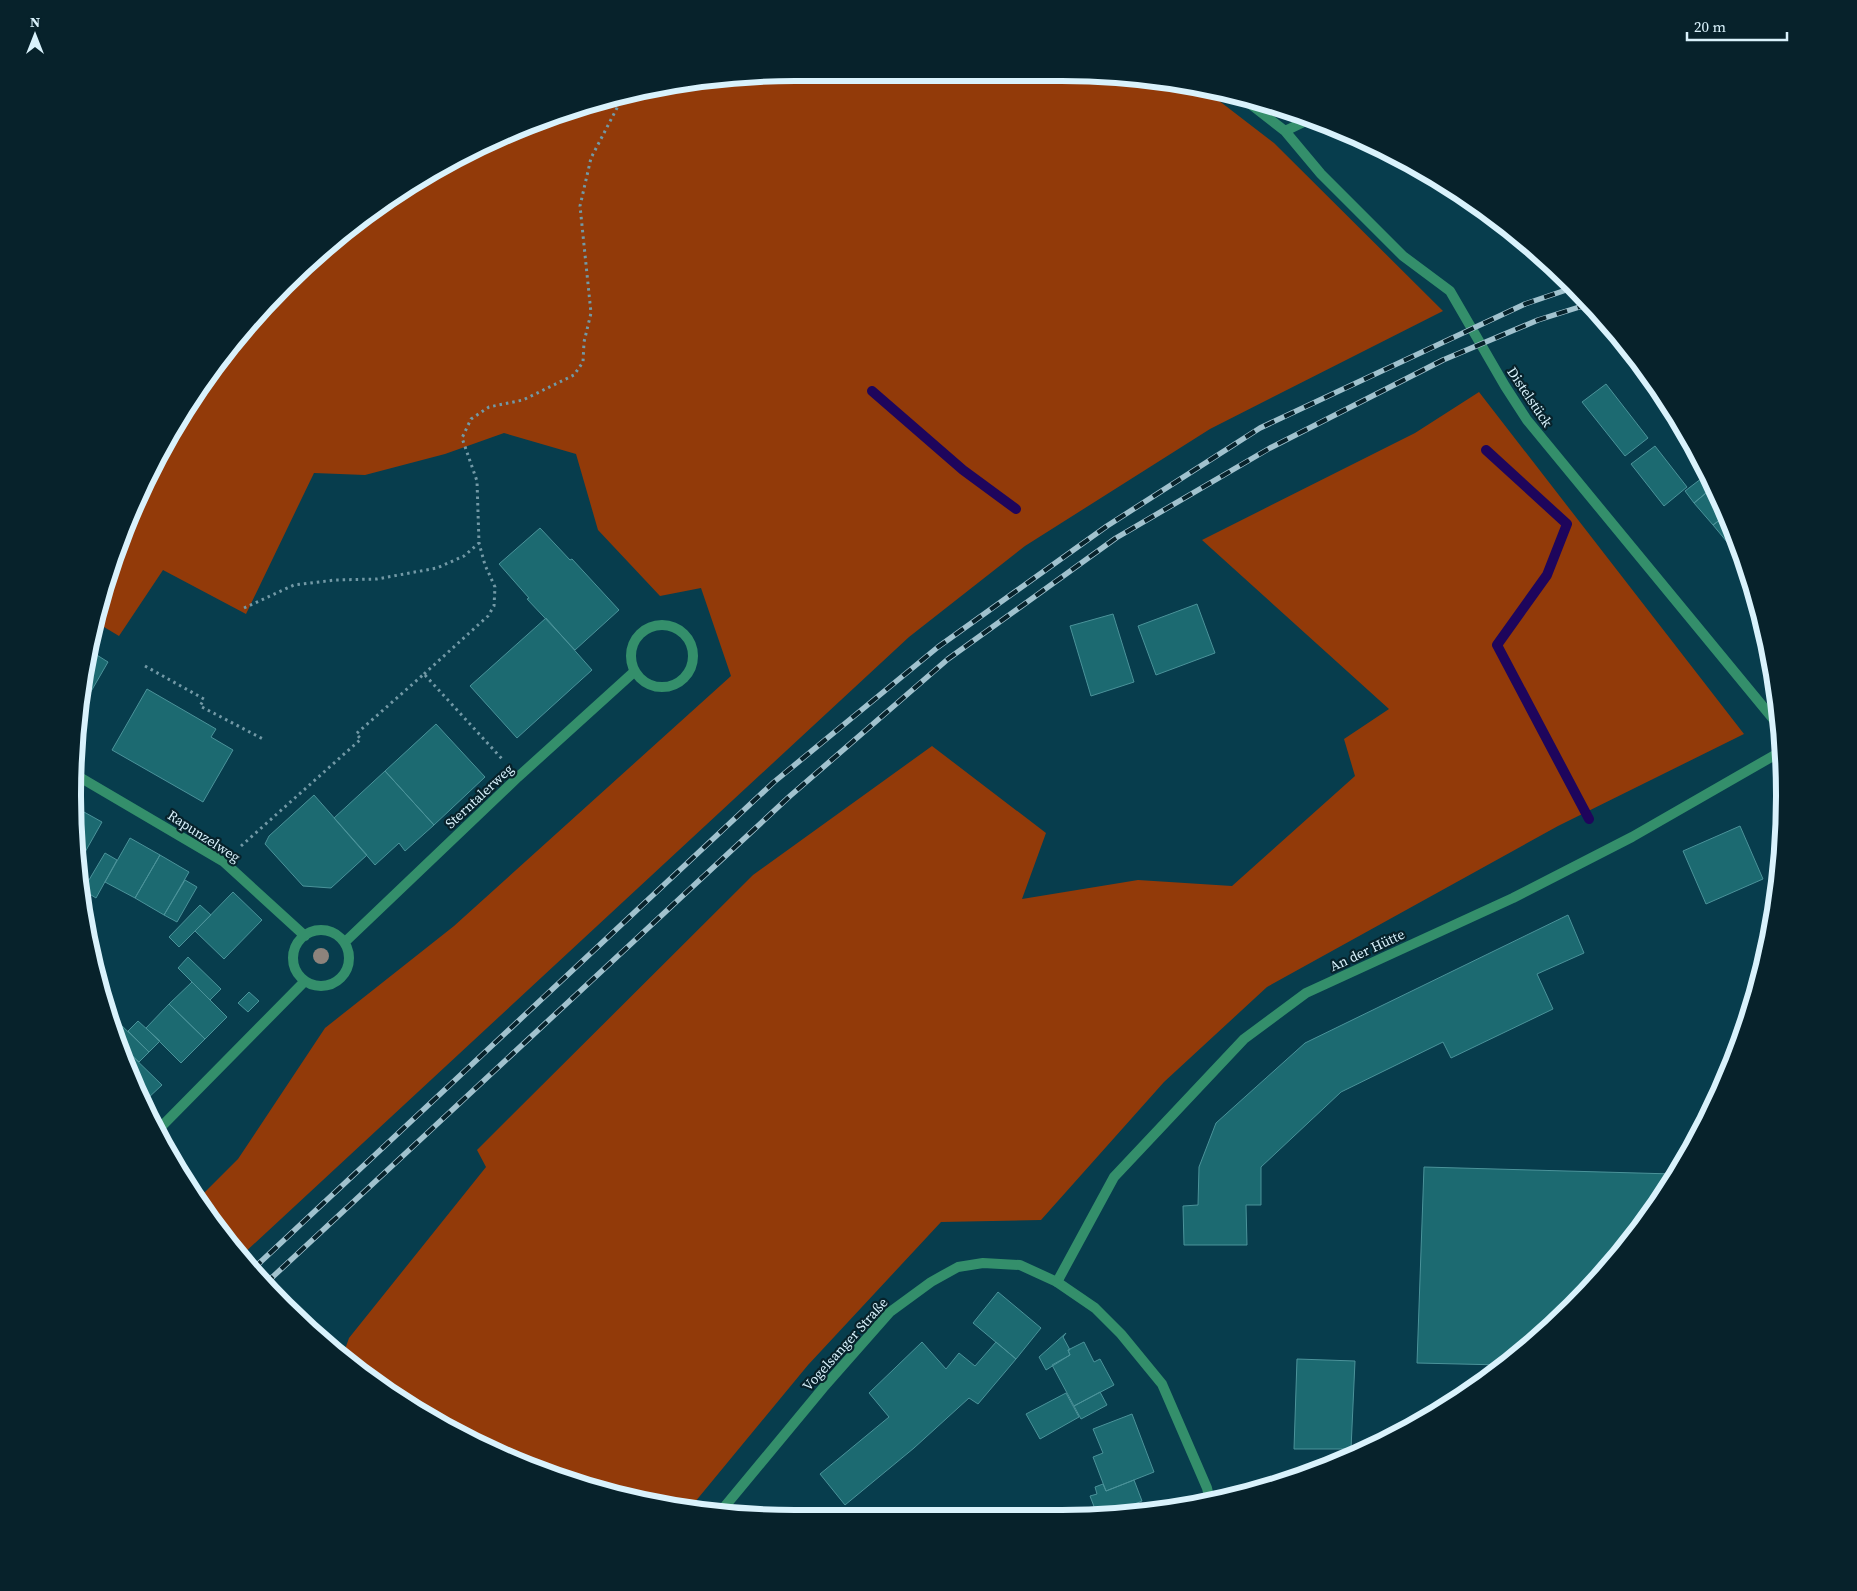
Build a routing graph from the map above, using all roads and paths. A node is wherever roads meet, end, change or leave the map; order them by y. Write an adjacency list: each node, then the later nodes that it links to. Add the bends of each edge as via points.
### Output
1 (618, 104): 5 (path, via 591,158 580,206 591,313 583,362 574,376 523,400 489,407 472,419 462,438 477,482)
2 (1257, 109): 4 (street, Distelstück)
3 (1301, 123): 4 (street)
4 (1285, 131): 10 (street, Distelstück, via 1321,174 1403,256 1450,291 1527,420)
5 (479, 543): 6 (path, via 464,556 437,568 377,579 294,585); 9 (path, via 495,587 494,606 488,616)
6 (244, 608)
7 (145, 666): 11 (path, via 204,699 200,706)
8 (635, 671): 8 (street, via 654,686 676,684 690,669 693,658 685,635 660,625 647,629 631,650); 14 (street, Sterntalerweg)
9 (424, 674): 14 (path); 15 (path, via 356,734 361,738)
10 (1771, 717)
11 (263, 739)
12 (1774, 755): 20 (street, An der Hütte, via 1632,837 1513,898 1306,993 1244,1040 1114,1177)
13 (82, 777): 15 (street, Rapunzelweg)
14 (518, 777): 17 (street, Sterntalerweg)
15 (224, 862): 16 (street, Rapunzelweg)
16 (305, 936): 17 (street, via 315,931 326,931); 18 (street, via 293,958 299,975)
17 (344, 942): 18 (street, via 349,964 341,978 328,986)
18 (305, 981): 19 (street)
19 (163, 1125)
20 (1057, 1282): 21 (street, Vogelsanger Straße, via 1095,1308 1162,1384); 22 (street, Vogelsanger Straße, via 1020,1265 983,1263 958,1267 913,1294 890,1312)
21 (1208, 1494)
22 (724, 1506)

